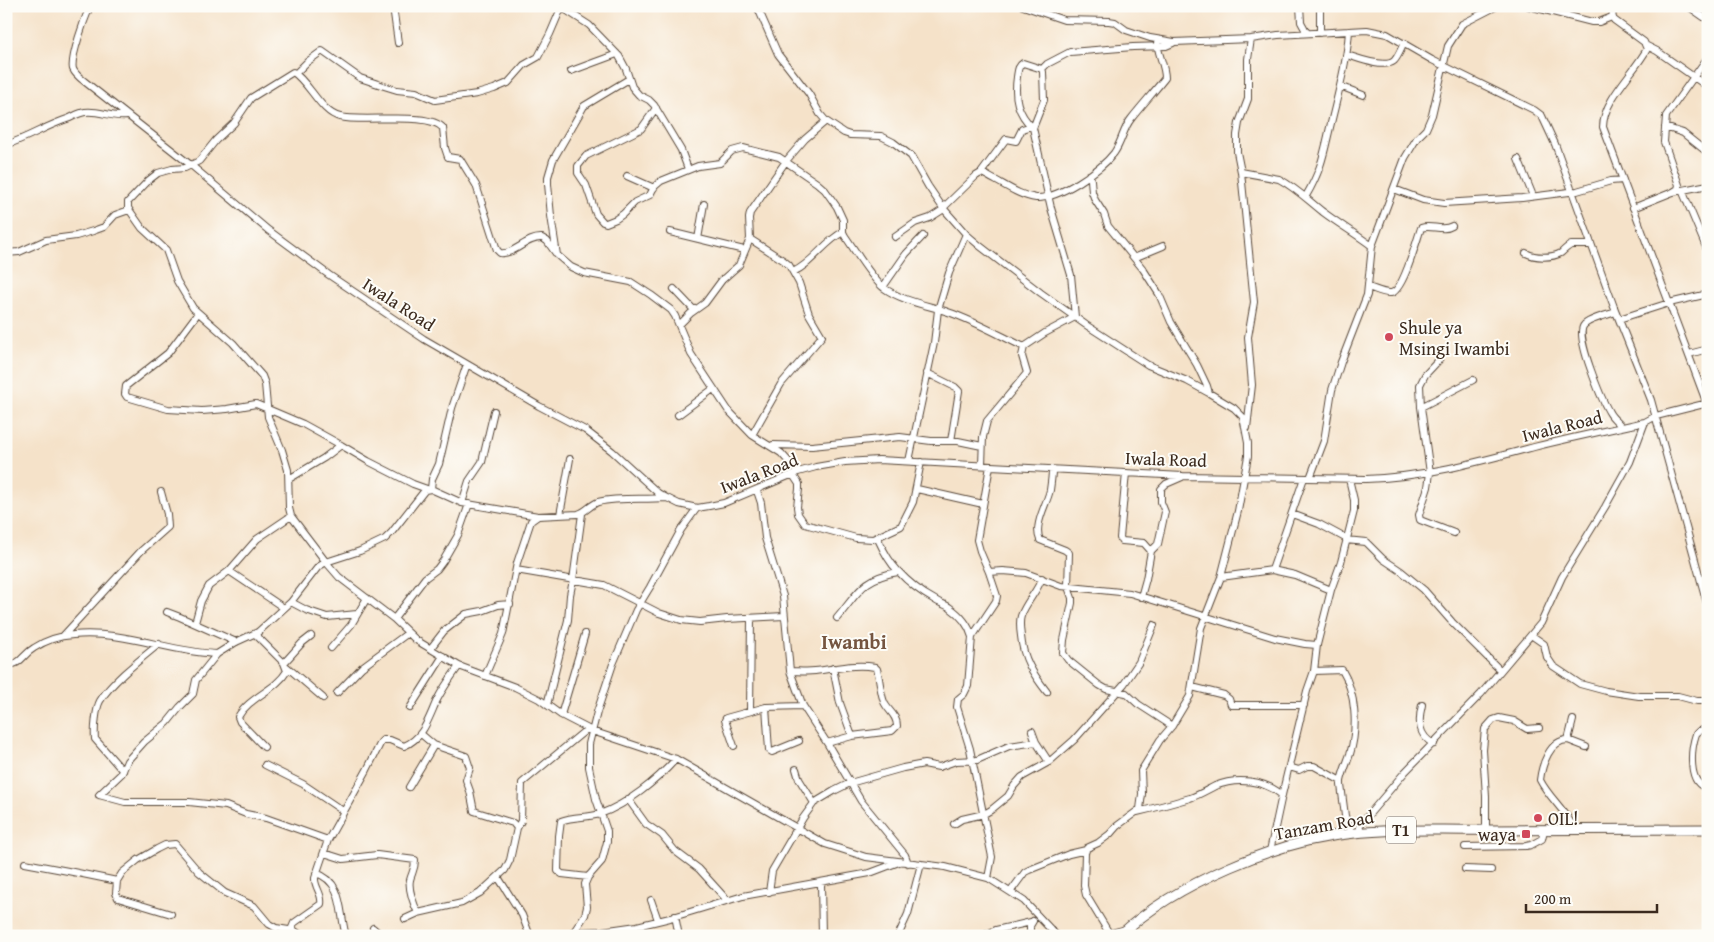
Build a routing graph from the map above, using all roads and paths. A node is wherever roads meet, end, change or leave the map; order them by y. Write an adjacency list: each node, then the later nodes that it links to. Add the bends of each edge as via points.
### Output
1 (90, 6): 35 (street, Iwala Road, via 79,37 73,69)
2 (393, 6): 19 (street)
3 (757, 6): 36 (street, via 778,54)
4 (1023, 6): 18 (street, via 1064,20 1115,22)
5 (1300, 6): 15 (street, via 1301,22)
6 (1320, 6): 16 (street)
7 (1496, 6): 25 (street, via 1462,24 1448,46)
8 (1529, 6): 12 (street, via 1592,22)
9 (1615, 6): 12 (street)
10 (1688, 6): 13 (street)
11 (562, 7): 22 (street, via 589,25); 28 (street, via 538,57 524,65 508,83 486,92 434,100 416,92 368,82 322,51)
12 (1612, 17): 21 (street)
13 (1708, 20)
14 (1349, 31): 16 (street); 20 (street, via 1375,31); 23 (street)
15 (1307, 33): 16 (street); 17 (street)
16 (1320, 33)
17 (1250, 39): 18 (street, via 1174,42 1166,46); 45 (street, via 1248,99 1237,134)
18 (1157, 42): 26 (street, via 1070,52); 47 (street, via 1165,78 1126,126 1114,153)
19 (398, 43)
20 (1404, 43): 23 (street, via 1388,64); 25 (street)
21 (1647, 46): 29 (street); 49 (street, via 1614,97 1603,121)
22 (617, 54): 27 (street); 30 (street)
23 (1347, 55): 31 (street)
24 (1708, 57): 29 (street)
25 (1445, 65): 52 (street, via 1432,115 1426,129 1410,147); 54 (street, via 1541,114)
26 (1042, 69): 37 (street, via 1044,100); 37 (street, via 1023,63 1018,70 1016,98)
27 (571, 71)
28 (296, 73): 43 (street, via 251,98 234,124); 79 (street, via 337,116 430,120 440,124 448,157 460,159 476,185 497,250 506,253 538,237 546,240)
29 (1693, 76): 32 (street); 38 (street, via 1667,113)
30 (629, 79): 34 (street, via 639,96 652,102); 79 (street, via 584,106 553,160 548,184)
31 (1340, 86): 33 (street); 56 (street, via 1321,167)
32 (1708, 87)
33 (1363, 95)
34 (656, 108): 44 (street, via 681,150); 51 (street, via 641,129 586,156 578,170 596,214 606,223 624,214 635,202 650,195)
35 (126, 116): 39 (street, via 82,113); 43 (street, Iwala Road)
36 (826, 120): 42 (street); 61 (street, via 850,135 881,136 894,142 911,156)
37 (1032, 127): 46 (street, via 1022,129 1016,141 1006,139); 58 (street)
38 (1665, 127): 40 (street, via 1683,133); 55 (street, via 1664,142 1679,183 1679,188)
39 (6, 144)
40 (1708, 153)
41 (1518, 159): 57 (street)
42 (786, 161): 44 (street, via 771,154 739,148 720,163); 65 (street, via 832,198 841,213); 71 (street, via 750,214)
43 (192, 166): 62 (street, via 155,175 131,198); 98 (street, Iwala Road, via 268,230 329,275)
44 (688, 170): 51 (street, via 661,181)
45 (1241, 172): 56 (street, via 1279,179); 111 (street, via 1254,302 1248,337 1252,385)
46 (981, 173): 58 (street, via 1024,196); 61 (street)
47 (1089, 175): 58 (street); 80 (street, via 1095,200 1108,226)
48 (626, 176): 51 (street)
49 (1623, 180): 54 (street); 60 (street)
50 (1708, 184): 53 (street)
51 (654, 188)
52 (1394, 189): 57 (street, via 1424,200 1444,203); 74 (street)
53 (1682, 190): 55 (street); 69 (street)
54 (1572, 192): 57 (street); 72 (street)
55 (1673, 192): 60 (street)
56 (1306, 196): 74 (street)
57 (1533, 196)
58 (1049, 197): 91 (street, via 1071,275)
59 (704, 204): 70 (street)
60 (1633, 208): 86 (street)
61 (943, 209): 66 (street); 68 (street)
62 (129, 210): 77 (street, via 113,216 104,227 93,232 46,240 19,252); 90 (street, via 145,231 166,250 177,281)
63 (1452, 226): 83 (street, via 1446,229 1421,228 1395,292)
64 (670, 232): 70 (street)
65 (843, 232): 81 (street, via 806,265); 82 (street)
66 (966, 234): 88 (street); 91 (street)
67 (923, 236): 82 (street)
68 (895, 237)
69 (1705, 238): 76 (street)
70 (698, 239): 75 (street)
71 (750, 239): 75 (street); 81 (street, via 783,260)
72 (1592, 245): 78 (street, via 1571,244 1560,253 1548,256); 89 (street)
73 (1163, 246): 80 (street)
74 (1372, 246): 83 (street)
75 (744, 250): 87 (street, via 736,269)
76 (1708, 252)
77 (6, 253)
78 (1526, 253)
79 (557, 255): 93 (street, via 584,273 631,282 671,310)
80 (1134, 258): 102 (street, via 1158,294)
81 (793, 272): 112 (street, via 809,314 822,336 781,384)
82 (883, 287): 88 (street)
83 (1368, 287): 129 (street, via 1332,390 1324,441)
84 (674, 289): 87 (street)
85 (1708, 294): 86 (street)
86 (1669, 302): 92 (street); 96 (street)
87 (694, 310): 93 (street)
88 (938, 310): 94 (street, via 982,326); 99 (street)
89 (1616, 312): 92 (street); 110 (street, via 1585,323 1582,329 1588,363 1610,413)
90 (198, 313): 105 (street, via 233,342 262,376); 105 (street, via 168,353 126,386 126,396 171,409 208,411 256,404)
91 (1075, 316): 94 (street); 102 (street, via 1148,366)
92 (1619, 319): 108 (street)
93 (679, 325): 101 (street, via 690,354)
94 (1024, 347): 117 (street, via 1022,356 1026,374 987,421)
95 (1708, 349): 96 (street)
96 (1689, 354): 103 (street)
97 (1439, 360): 104 (street, via 1421,380)
98 (467, 364): 132 (street, via 452,408 440,464); 136 (street, Iwala Road, via 585,430)
99 (927, 374): 113 (street); 114 (street, via 955,386 959,391)
100 (1473, 380): 104 (street)
101 (713, 389): 107 (street); 112 (street)
102 (1209, 393): 111 (street, via 1238,412)
103 (1708, 404): 108 (street, Iwala Road)
104 (1422, 407): 125 (street)
105 (267, 408): 116 (street); 130 (street)
106 (494, 411): 137 (street, via 482,462 469,481)
107 (678, 415)
108 (1656, 416): 109 (street, Iwala Road); 166 (street)
109 (1645, 422): 110 (street, Iwala Road); 180 (street, via 1622,477)
110 (1622, 426): 125 (street, Iwala Road)
111 (1246, 429): 128 (street)
112 (752, 435): 115 (street)
113 (913, 439): 114 (street); 115 (street, via 900,437 812,446); 119 (street)
114 (951, 441): 117 (street)
115 (769, 444): 126 (street, via 782,453)
116 (341, 445): 130 (street); 132 (street, via 413,484)
117 (982, 446): 121 (street)
118 (570, 459): 143 (street)
119 (909, 461): 120 (street, Iwala Road); 126 (street, Iwala Road, via 845,462)
120 (921, 462): 121 (street, Iwala Road); 133 (street)
121 (982, 465): 122 (street, Iwala Road)
122 (990, 466): 123 (street, Iwala Road); 139 (street)
123 (1052, 470): 124 (street, Iwala Road); 159 (street, via 1039,538 1068,552)
124 (1126, 473): 127 (street, Iwala Road); 149 (street, via 1120,538 1122,541 1144,543)
125 (1430, 473): 131 (street, Iwala Road); 146 (street, via 1419,518)
126 (795, 474): 134 (street, Iwala Road); 147 (street, via 799,484 798,514 805,524 856,538)
127 (1183, 476): 128 (street, Iwala Road); 149 (street, via 1161,489 1164,512 1158,544)
128 (1245, 476): 129 (street, Iwala Road); 156 (street)
129 (1307, 478): 131 (street, Iwala Road); 142 (street)
130 (289, 479): 144 (street)
131 (1349, 479): 148 (street, via 1354,511)
132 (429, 489): 137 (street); 150 (street, via 417,498 385,539)
133 (917, 489): 139 (street); 147 (street, via 901,526)
134 (757, 491): 140 (street, Iwala Road, via 724,503); 170 (street, via 765,538 782,591)
135 (161, 492): 181 (street, via 168,527 141,551)
136 (667, 498): 140 (street, Iwala Road); 141 (street, via 603,501 591,505)
137 (462, 503): 138 (street)
138 (470, 504): 145 (street); 174 (street, via 458,536 443,561 425,578)
139 (983, 504): 155 (street, via 977,540)
140 (697, 508): 165 (street, via 681,530)
141 (582, 514): 143 (street); 158 (street)
142 (1292, 514): 148 (street); 152 (street)
143 (560, 515): 145 (street)
144 (291, 516): 150 (street); 153 (street, via 257,539)
145 (538, 516): 151 (street, via 529,523)
146 (1454, 534)
147 (878, 538): 154 (street)
148 (1346, 539): 160 (street); 195 (street, via 1366,542 1382,559 1401,570)
149 (1151, 551): 161 (street)
150 (326, 562): 162 (street, via 339,577); 163 (street, via 316,569)
151 (516, 570): 158 (street); 164 (street)
152 (1272, 570): 156 (street); 160 (street, via 1295,575)
153 (229, 571): 167 (street); 175 (street, via 205,592)
154 (898, 572): 173 (street, via 868,582); 183 (street, via 924,594 956,612 970,628)
155 (989, 572): 157 (street, via 1026,573); 183 (street, via 996,601)
156 (1221, 577): 171 (street)
157 (1042, 578): 159 (street); 201 (street, via 1020,624 1028,665)
158 (573, 580): 165 (street, via 604,585); 205 (street, via 568,620)
159 (1068, 587): 161 (street); 200 (street, via 1072,603 1063,653 1099,685)
160 (1331, 590): 186 (street)
161 (1141, 597): 171 (street)
162 (367, 598): 169 (street); 174 (street)
163 (291, 602): 167 (street); 169 (street, via 327,617)
164 (510, 604): 188 (street, via 466,614 444,631); 198 (street, via 504,634)
165 (640, 604): 172 (street, via 670,617 690,621); 217 (street, via 632,617)
166 (1707, 604)
167 (284, 608): 178 (street)
168 (167, 612): 175 (street)
169 (357, 614): 187 (street)
170 (784, 616): 172 (street); 196 (street)
171 (1205, 617): 186 (street, via 1275,638); 199 (street)
172 (751, 618): 211 (street)
173 (837, 618)
174 (394, 619): 177 (street)
175 (195, 623): 184 (street)
176 (1154, 625): 200 (street, via 1139,662)
177 (408, 633): 188 (street); 202 (street, via 362,667)
178 (254, 634): 184 (street); 192 (street)
179 (585, 634): 212 (street)
180 (1531, 635): 195 (street); 204 (street, via 1544,644 1553,666 1580,684 1639,696 1678,696)
181 (63, 636): 185 (street, via 109,635); 191 (street, via 32,649 16,665)
182 (311, 636): 192 (street)
183 (972, 637): 231 (street, via 968,686 958,699 957,707)
184 (236, 642): 189 (street)
185 (159, 644): 189 (street); 236 (street, via 105,694 98,707 95,739)
186 (1317, 645): 197 (street)
187 (330, 648)
188 (430, 649): 190 (street)
189 (217, 654): 236 (street, via 196,680 193,694 129,758)
190 (443, 656): 193 (street); 210 (street)
191 (6, 665)
192 (285, 665): 203 (street); 227 (street, via 288,670 282,678 238,717)
193 (459, 666): 198 (street); 219 (street, via 443,689)
194 (833, 668): 196 (street); 220 (street, via 840,703); 220 (street, via 875,667 885,705 897,720 892,731)
195 (1500, 670): 225 (street)
196 (790, 671): 208 (street)
197 (1314, 671): 206 (street); 237 (street, via 1342,670 1352,696 1352,748)
198 (485, 676): 205 (street)
199 (1192, 687): 206 (street, via 1224,695 1234,705); 214 (street)
200 (1119, 691): 214 (street); 232 (street)
201 (1047, 692)
202 (337, 693)
203 (323, 698)
204 (1708, 701)
205 (547, 704): 212 (street)
206 (1304, 705): 234 (street)
207 (1422, 705): 225 (street, via 1421,730 1425,738)
208 (803, 706): 209 (street); 223 (street)
209 (766, 707): 211 (street); 222 (street, via 770,752)
210 (410, 708)
211 (750, 711): 228 (street, via 724,719)
212 (561, 715): 217 (street)
213 (1573, 720): 221 (street)
214 (1172, 726): 245 (street, via 1142,766 1141,806)
215 (1539, 728): 253 (street, via 1527,730 1514,721 1499,718 1485,729)
216 (1708, 729): 240 (street, via 1696,734 1692,754 1695,779 1700,786)
217 (589, 730): 230 (street); 246 (street, via 589,767); 249 (street, via 522,782)
218 (1032, 731): 224 (street)
219 (421, 734): 226 (street); 244 (street, via 404,746 390,740 381,742)
220 (852, 736): 223 (street)
221 (1568, 740): 229 (street); 252 (street, via 1561,740 1553,746 1540,780)
222 (799, 741)
223 (827, 742): 238 (street)
224 (1036, 742): 231 (street, via 1017,744); 232 (street)
225 (1434, 744): 255 (street, via 1405,772)
226 (434, 745): 239 (street); 249 (street, via 467,758 470,771 466,782 474,811 513,823)
227 (264, 746)
228 (734, 746)
229 (1586, 747)
230 (676, 759): 242 (street, via 660,776); 250 (street)
231 (972, 760): 238 (street, via 939,767 920,764); 247 (street)
232 (1049, 762): 247 (street, via 1022,777 1008,796)
233 (265, 765): 244 (street, via 303,784)
234 (1289, 767): 237 (street, via 1299,770 1314,766); 241 (street)
235 (796, 769): 243 (street)
236 (123, 771): 256 (street, via 99,795 125,802 189,802 226,806)
237 (1341, 780): 255 (street, via 1345,816)
238 (850, 783): 243 (street); 263 (street)
239 (409, 787)
240 (1708, 788)
241 (1282, 795): 245 (street, via 1265,784 1237,781); 259 (street)
242 (628, 799): 246 (street); 276 (street, via 646,824 700,869)
243 (814, 803): 250 (street)
244 (343, 811): 256 (street)
245 (1136, 812): 258 (street)
246 (601, 813): 269 (street, via 608,837 606,847 599,865); 269 (street, via 564,819 560,824 558,871)
247 (984, 814): 248 (street); 270 (street, via 992,857)
248 (954, 824)
249 (517, 828): 268 (street, via 508,865)
250 (797, 828): 261 (street, via 843,851); 274 (street, via 772,871)
251 (1708, 828): 252 (highway, Tanzam Road / T1)
252 (1574, 829): 254 (highway, Tanzam Road / T1)
253 (1486, 830): 254 (highway, Tanzam Road / T1); 255 (highway, Tanzam Road / T1, via 1404,829)
254 (1544, 830): 257 (street, via 1542,839 1531,845)
255 (1355, 833): 259 (highway, Tanzam Road / T1)
256 (328, 840): 260 (street)
257 (1465, 847)
258 (1086, 850): 273 (street, via 1025,872); 286 (street, via 1086,895)
259 (1270, 851): 287 (highway, Tanzam Road / T1, via 1191,886)
260 (324, 853): 267 (street); 277 (street, via 344,859 377,855 414,860 410,887)
261 (900, 862): 263 (street); 272 (street, via 870,873)
262 (25, 863): 271 (street)
263 (908, 863): 264 (street)
264 (920, 864): 270 (street); 296 (street, via 908,914)
265 (1465, 869): 266 (street)
266 (1491, 870)
267 (316, 873): 285 (street, via 314,883 321,896 321,904 294,923); 290 (street, via 328,878 334,887)
268 (498, 877): 277 (street, via 462,903); 292 (street, via 522,915)
269 (588, 877): 288 (street, via 586,912)
270 (988, 878): 273 (street)
271 (116, 881): 278 (street, via 118,898); 285 (street, via 138,860 165,845 175,844 199,872 225,893 254,906 276,928)
272 (821, 882): 274 (street); 295 (street)
273 (1011, 891): 280 (street)
274 (770, 892): 276 (street)
275 (651, 900): 282 (street)
276 (727, 900): 279 (street)
277 (418, 913): 281 (street)
278 (171, 914)
279 (675, 916): 282 (street); 294 (street)
280 (1039, 918): 283 (street); 299 (street)
281 (405, 919)
282 (658, 920): 288 (street)
283 (1031, 922): 297 (street); 298 (street)
284 (373, 928): 291 (street)
285 (291, 930): 289 (street)
286 (1109, 932): 287 (street); 300 (street)
287 (1122, 932)
288 (573, 933): 293 (street)
289 (302, 936)
290 (346, 936)
291 (382, 936)
292 (530, 936)
293 (565, 936)
294 (679, 936)
295 (822, 936)
296 (898, 936)
297 (983, 936)
298 (1030, 936)
299 (1057, 936)
300 (1100, 936)

